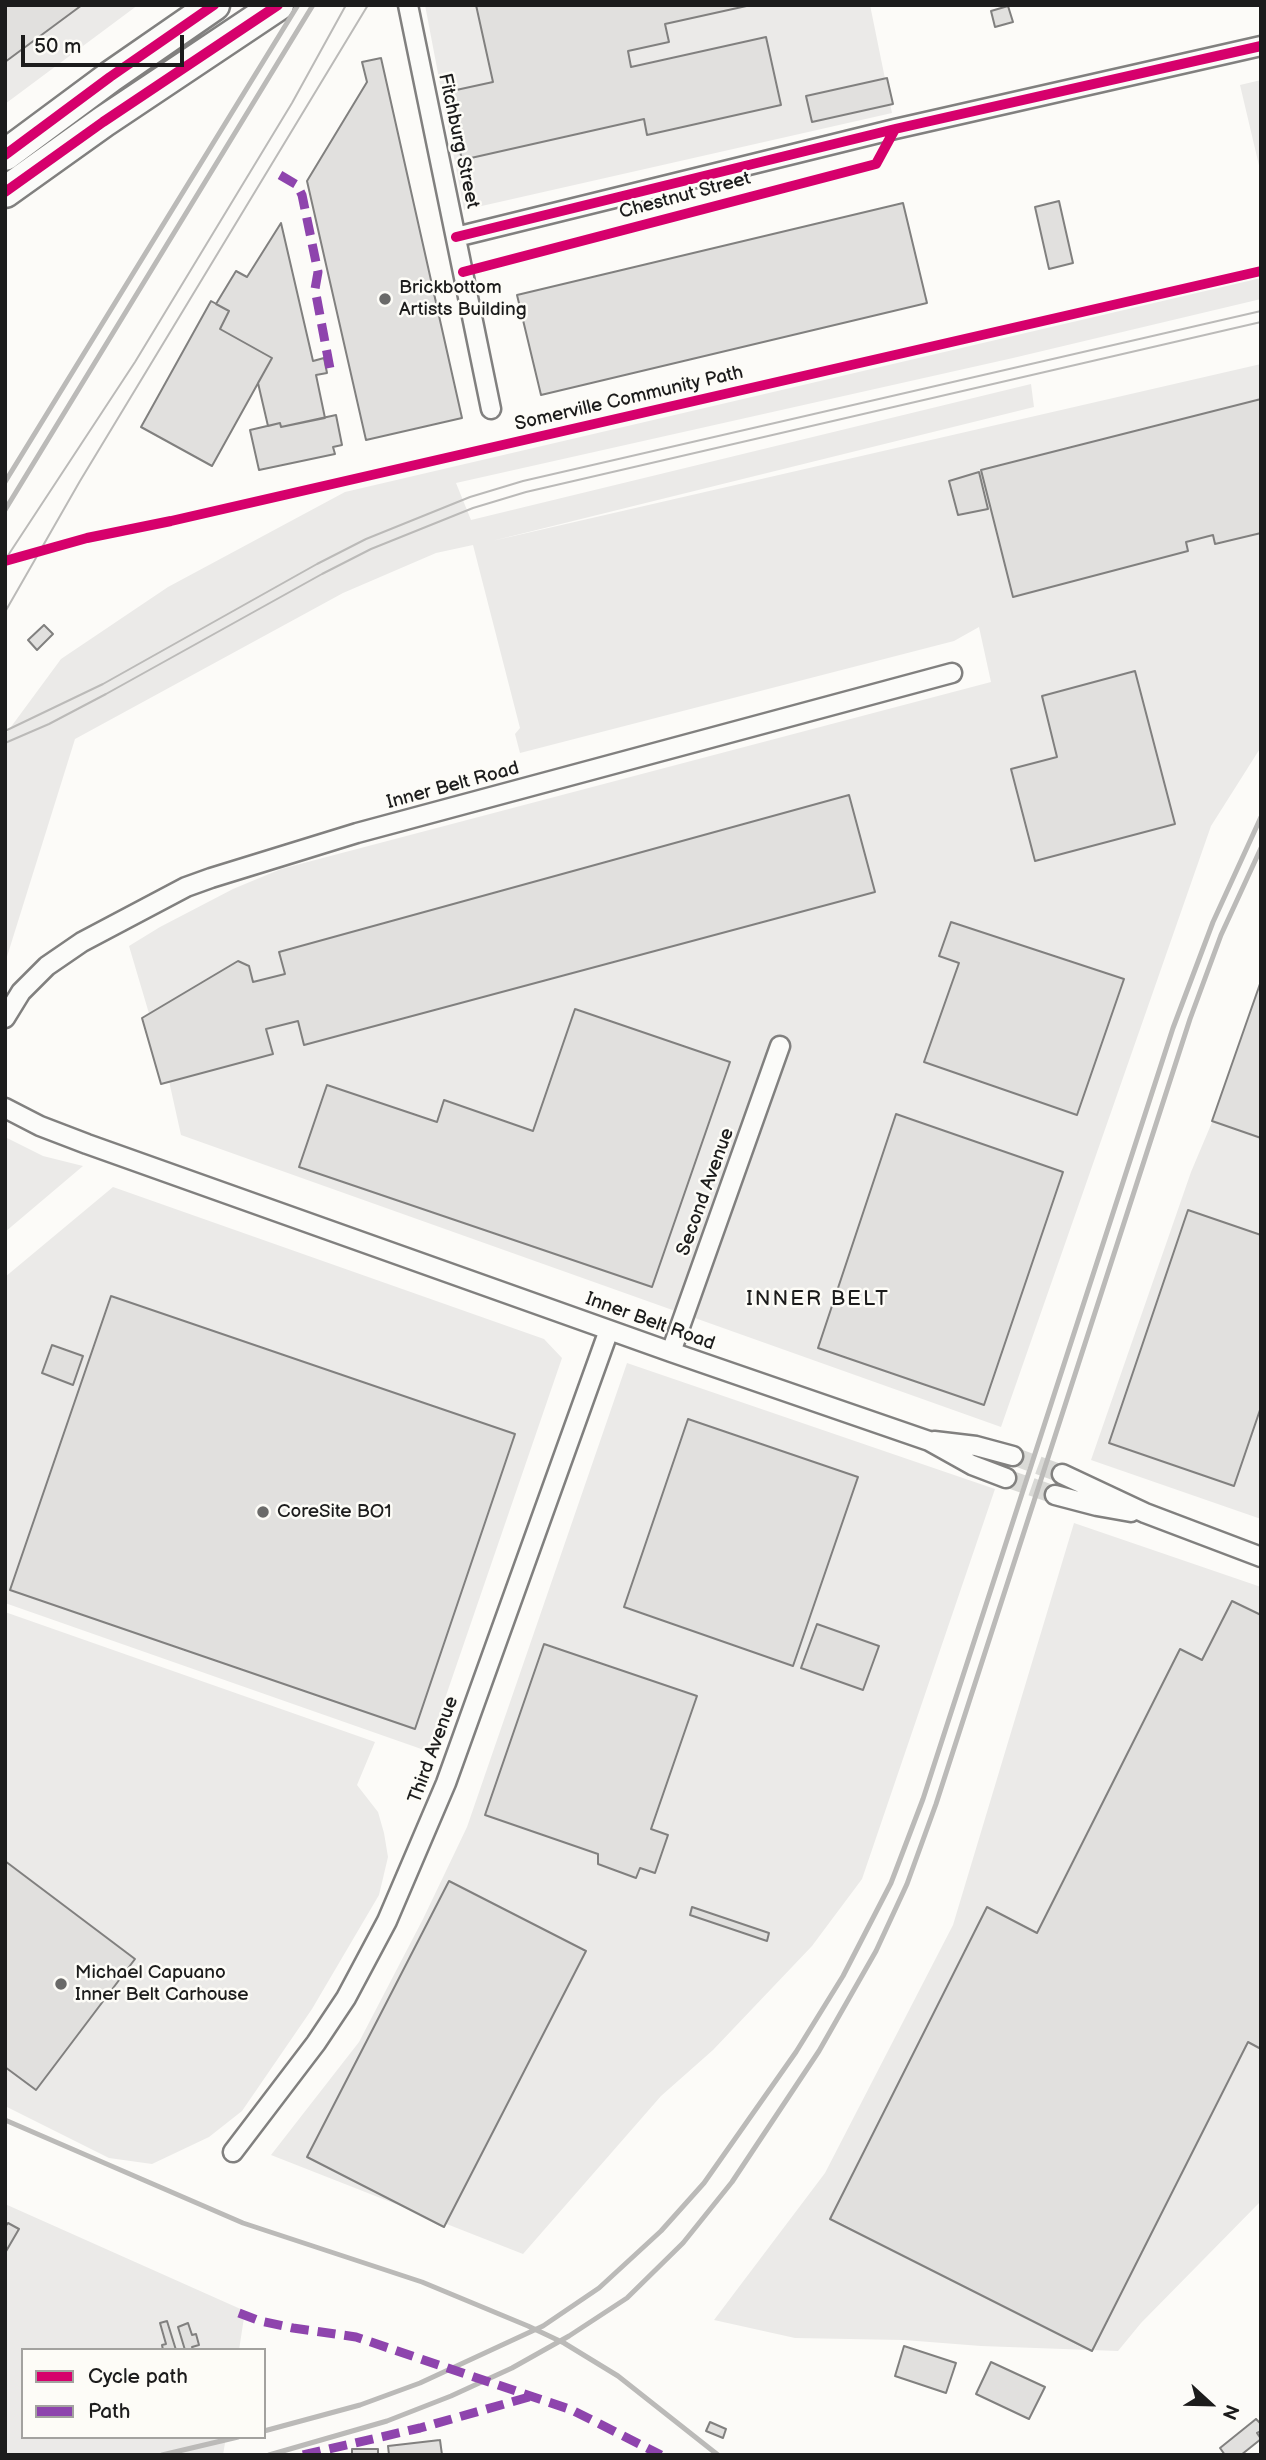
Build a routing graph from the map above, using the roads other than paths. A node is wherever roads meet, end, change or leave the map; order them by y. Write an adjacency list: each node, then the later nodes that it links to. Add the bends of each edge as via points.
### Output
1 (278, 5): 6 (highway)
2 (408, 5): 7 (street, Fitchburg Street)
3 (209, 8): 5 (highway)
4 (1261, 46): 7 (street, Chestnut Street, via 895,129)
5 (5, 155)
6 (5, 192)
7 (456, 237): 8 (street, Fitchburg Street)
8 (491, 409)
9 (952, 673): 10 (street, Inner Belt Road, via 357,833 186,887 82,942 38,975)
10 (5, 1018)
11 (780, 1046): 14 (street, Second Avenue)
12 (5, 1108): 13 (street, Inner Belt Road, via 46,1129)
13 (609, 1330): 14 (street, Inner Belt Road); 22 (street, Third Avenue, via 446,1783 387,1921 346,1998)
14 (671, 1352): 15 (street, Inner Belt Road)
15 (929, 1441): 16 (street, Inner Belt Road); 18 (street, Inner Belt Road)
16 (1013, 1456)
17 (1062, 1474): 20 (street)
18 (1006, 1478)
19 (1055, 1495): 20 (street)
20 (1145, 1513): 21 (street)
21 (1261, 1558)
22 (233, 2152)

